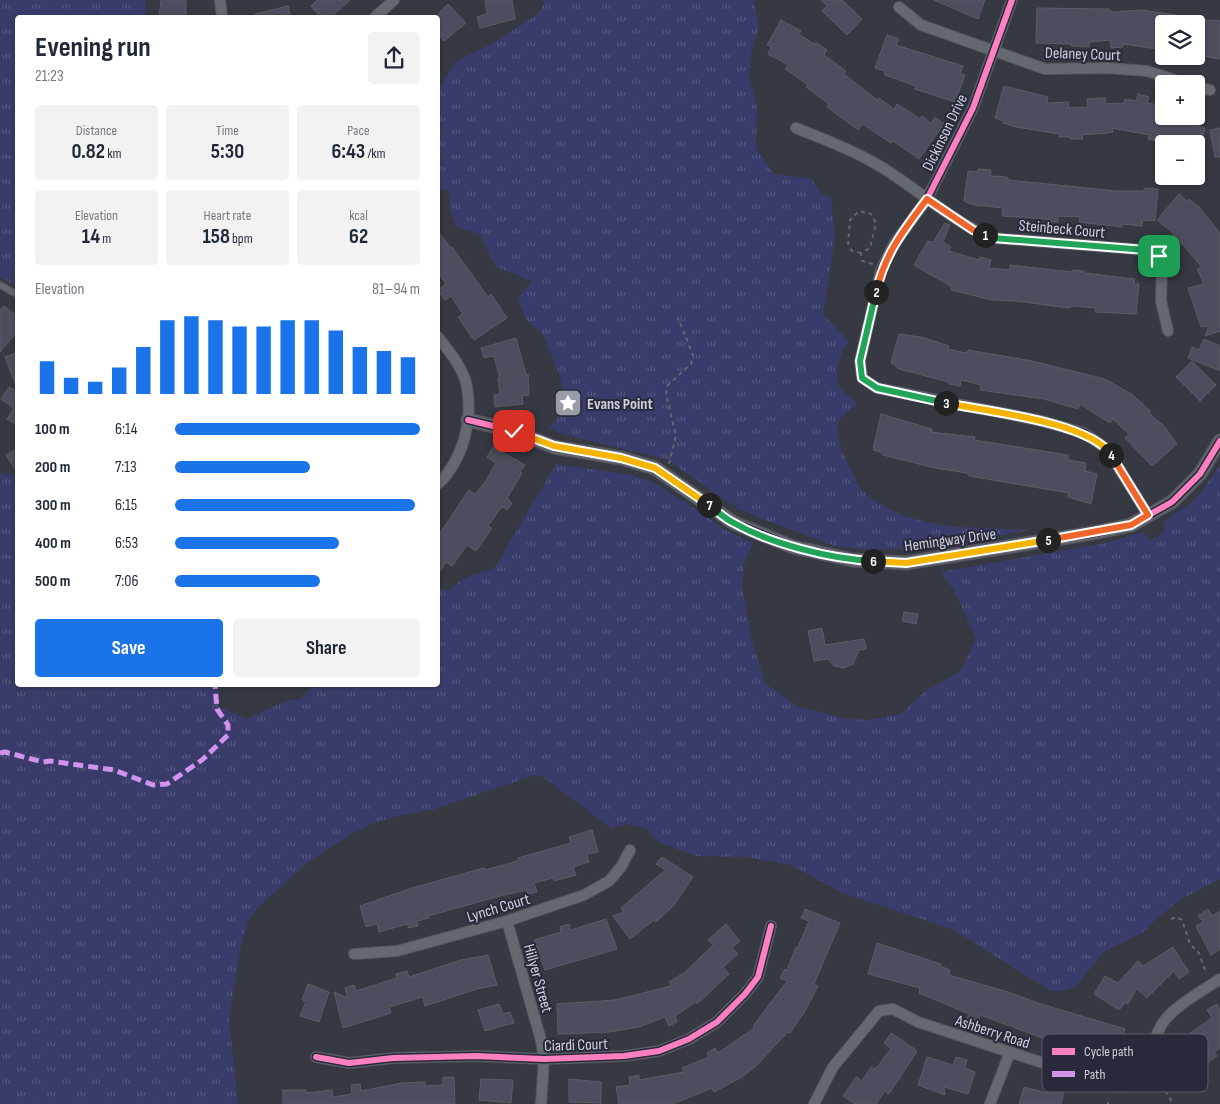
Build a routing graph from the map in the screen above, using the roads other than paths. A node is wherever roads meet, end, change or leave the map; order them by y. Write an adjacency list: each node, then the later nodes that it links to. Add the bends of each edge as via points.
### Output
1 (220, 0): 5 (street)
2 (394, 0): 6 (street)
3 (1012, 0): 7 (street, Dickinson Drive)
4 (899, 7): 7 (street, Delaney Court, via 921,25)
5 (222, 15)
6 (377, 15)
7 (993, 52): 8 (street, Delaney Court, via 1045,69 1107,68); 12 (street, Dickinson Drive, via 973,108)
8 (1159, 75)
9 (1205, 89): 10 (street)
10 (1210, 90)
11 (796, 128): 12 (street, Steinbeck Court, via 847,148)
12 (927, 199): 15 (street, Steinbeck Court, via 973,230 993,238 1146,250 1159,256 1162,266 1161,301); 20 (street, Dickinson Drive, via 894,244 881,270 860,361 862,378 877,388 1084,433 1107,449)
13 (0, 285): 14 (lane)
14 (15, 293)
15 (1168, 331)
16 (440, 339): 17 (street, via 452,354 467,386)
17 (468, 420): 19 (street, via 462,448 450,472); 20 (street, Hemingway Drive, via 514,431 554,446 621,458 655,468 734,523 793,547 853,560 906,563 1093,533 1131,525)
18 (1220, 441): 20 (street, Hemingway Drive, via 1200,474 1172,502)
19 (440, 482)
20 (1148, 515)
21 (630, 850): 22 (street, Lynch Court, via 621,868 609,881 584,895)
22 (507, 921): 24 (street, Lynch Court, via 397,951); 29 (street, Hillyer Street)
23 (771, 926): 29 (street, Ciardi Court, via 758,977 717,1022 689,1039 659,1050 624,1056)
24 (354, 954)
25 (1220, 979): 26 (street, Ashberry Road, via 1163,1022)
26 (1156, 1034)
27 (1010, 1052): 30 (street, Ashberry Road); 32 (street, Ashberry Road, via 918,1022 893,1009 879,1011 832,1067); 33 (street)
28 (316, 1057): 29 (street, Ciardi Court, via 349,1063 393,1058 476,1056)
29 (544, 1059): 31 (street, Hillyer Street)
30 (1042, 1063)
31 (541, 1104)
32 (814, 1104)
33 (990, 1104)

